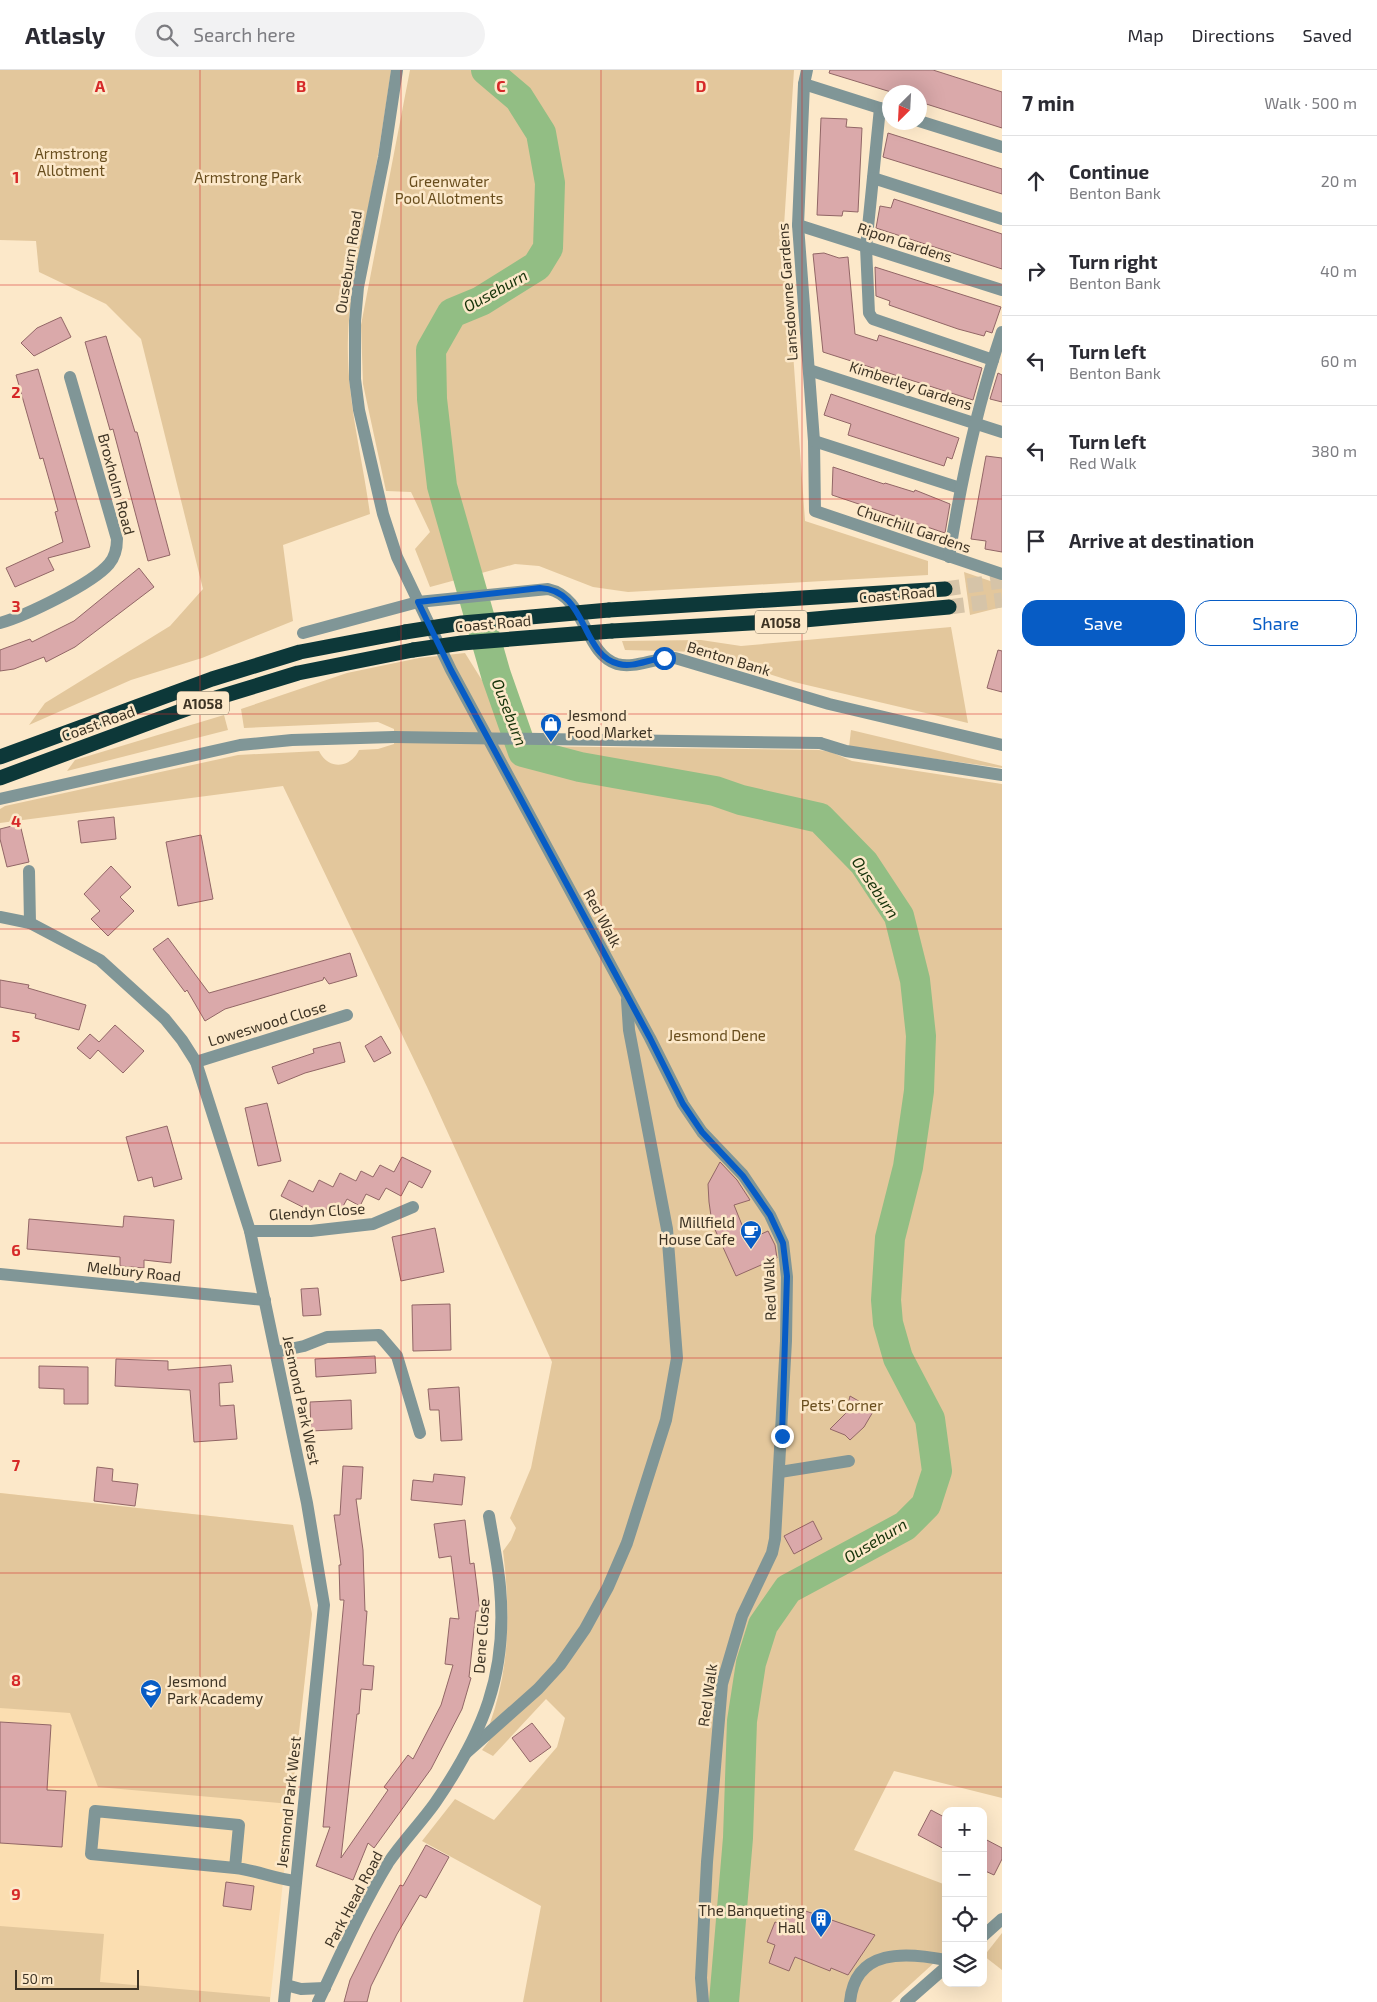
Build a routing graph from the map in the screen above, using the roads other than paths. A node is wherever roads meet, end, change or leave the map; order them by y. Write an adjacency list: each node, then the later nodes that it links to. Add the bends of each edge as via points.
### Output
1 (397, 70): 25 (street, Ouseburn Road, via 384,158 358,287 355,379 359,410 387,530)
2 (807, 70): 3 (street, Lansdowne Gardens)
3 (804, 84): 4 (street); 10 (street, Lansdowne Gardens)
4 (882, 109)
5 (927, 123): 7 (street)
6 (882, 127): 8 (street)
7 (1002, 147)
8 (873, 178): 9 (street); 11 (street)
9 (1002, 219)
10 (798, 225): 11 (street, Ripon Gardens); 15 (street, Lansdowne Gardens)
11 (866, 247): 12 (street, Ripon Gardens); 14 (street, via 869,313 873,319)
12 (1002, 290)
13 (1002, 332): 14 (street)
14 (993, 360): 17 (street)
15 (809, 370): 17 (street, Kimberley Gardens); 19 (street, Lansdowne Gardens)
16 (70, 377): 27 (street, Broxholm Road, via 118,548 104,569 55,600)
17 (974, 422): 18 (street, Kimberley Gardens); 20 (street)
18 (1002, 432)
19 (814, 441): 20 (street); 21 (street, Lansdowne Gardens)
20 (960, 488): 22 (street)
21 (815, 512): 22 (street, Churchill Gardens)
22 (949, 557): 23 (street, Churchill Gardens)
23 (1002, 574)
24 (945, 589): 30 (highway, Coast Road / A1058, bridge, via 609,610 462,623 404,632 300,652 212,679)
25 (418, 602): 28 (street, Benton Bank); 29 (street, Benton Bank, via 540,588 559,593 574,607 601,652 618,664 675,658 821,702); 37 (street, Red Walk, via 451,670)
26 (949, 607): 32 (highway, Coast Road / A1058, bridge, via 462,643 413,650 298,673 216,698)
27 (0, 623)
28 (302, 633)
29 (1002, 745)
30 (0, 757)
31 (1002, 775): 33 (street, bridge, via 846,751 820,743 336,737 240,745)
32 (0, 778)
33 (0, 799)
34 (29, 871): 36 (street)
35 (0, 917): 36 (street, Jesmond Park West)
36 (30, 924): 39 (street, Jesmond Park West, via 100,960 165,1019)
37 (627, 996): 47 (street, Red Walk, via 683,1104 702,1132 743,1176 770,1215 783,1243 787,1276); 49 (street, via 629,1030 668,1229 677,1358 674,1378 654,1464 627,1543 585,1630 560,1665)
38 (346, 1014): 39 (street, Loweswood Close)
39 (196, 1062): 41 (street, Jesmond Park West)
40 (413, 1207): 41 (street, Glendyn Close, via 373,1224 311,1231)
41 (250, 1232): 43 (street, Jesmond Park West)
42 (0, 1274): 43 (street, Melbury Road)
43 (265, 1300): 44 (street, Jesmond Park West)
44 (276, 1352): 45 (street, via 327,1337 379,1335 397,1356); 51 (street, Jesmond Park West, via 324,1605)
45 (420, 1433)
46 (849, 1461): 47 (street)
47 (780, 1472): 60 (street, Red Walk, via 772,1553 742,1616 722,1684 707,1862 701,1978)
48 (489, 1516): 49 (street, Dene Close, via 500,1586 498,1661 490,1702)
49 (466, 1753): 57 (street, Park Head Road, via 434,1805 388,1863)
50 (235, 1868): 50 (street, via 238,1825 95,1811 91,1854); 51 (street)
51 (296, 1881): 56 (street, Jesmond Park West)
52 (998, 1922): 53 (street)
53 (987, 1932)
54 (942, 1960): 61 (street, via 905,1955 885,1957 872,1963 853,1986)
55 (942, 1971): 62 (street)
56 (286, 1985): 57 (street, via 301,1990); 58 (street, Jesmond Park West)
57 (324, 1988): 59 (street, Park Head Road)
58 (284, 2002)
59 (318, 2002)
60 (703, 2002)
61 (850, 2002)
62 (907, 2002)

